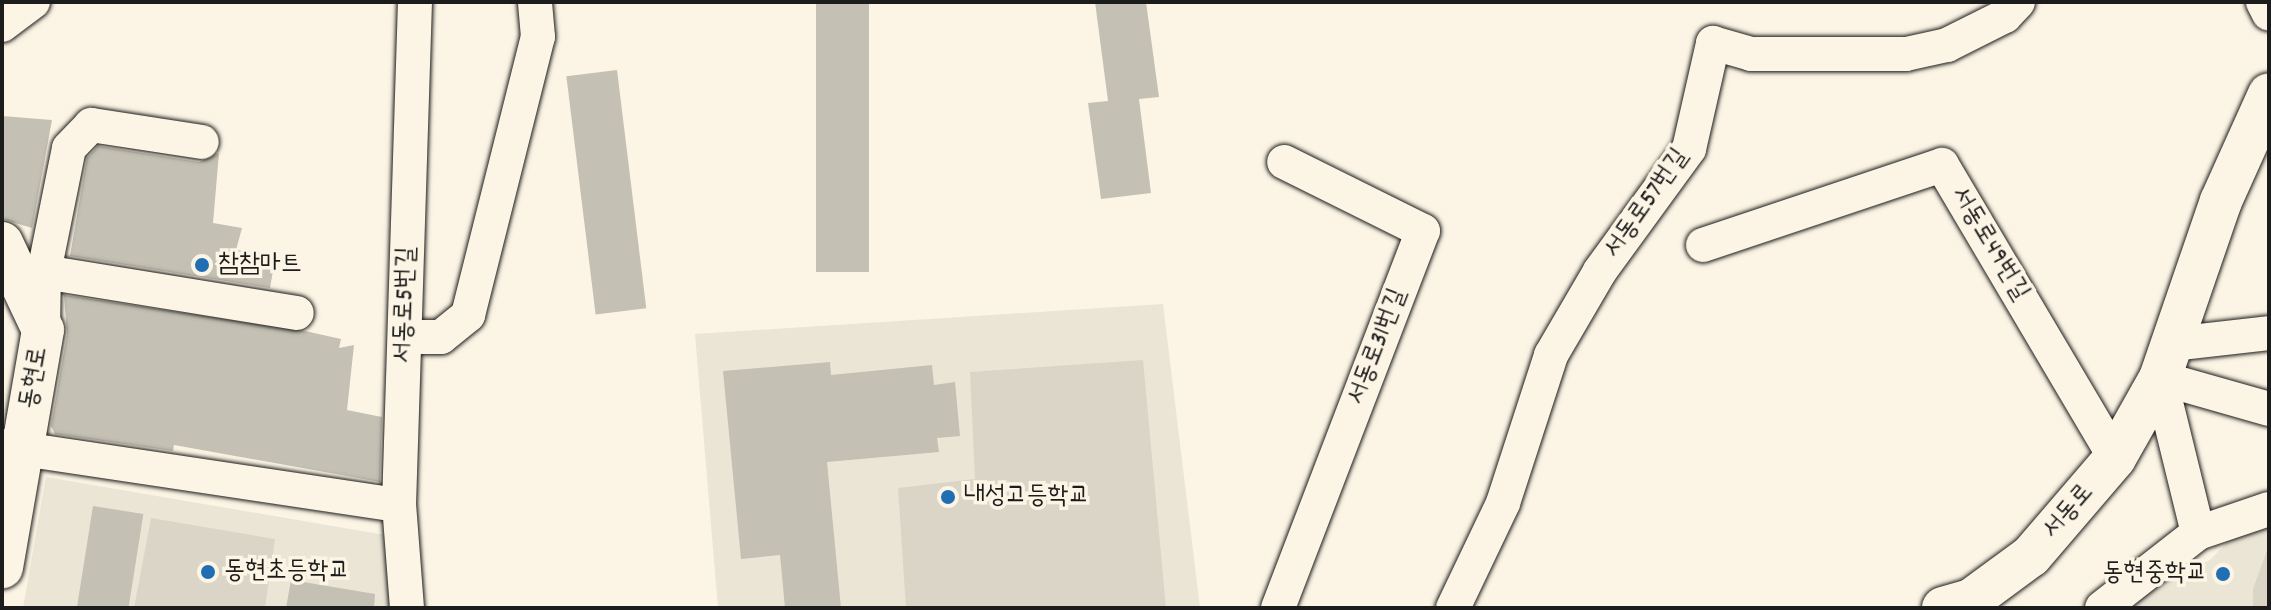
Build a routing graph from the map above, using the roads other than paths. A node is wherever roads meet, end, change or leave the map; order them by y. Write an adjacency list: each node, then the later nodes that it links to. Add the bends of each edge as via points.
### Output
1 (33, 2): 7 (street)
2 (415, 2): 17 (street, 서동로5번길)
3 (535, 2): 17 (street, via 538,37 468,315 441,337)
4 (2018, 2): 29 (street, 서동로57번길, via 2005,16 1947,45 1906,54 1751,54 1713,43 1689,149 1600,271 1551,355 1503,503)
5 (2263, 2): 6 (street)
6 (2269, 14)
7 (2, 25)
8 (2269, 94): 18 (street, 서동로, via 2221,201)
9 (202, 142): 13 (street, via 91,125 69,148)
10 (1284, 162): 28 (street, 서동로31번길, via 1423,231)
11 (2, 243): 15 (street, 동현로)
12 (1703, 245): 21 (street, 서동로49번길, via 1942,165)
13 (44, 272): 14 (street); 15 (street)
14 (297, 313)
15 (43, 330): 20 (street, 동현로)
16 (2269, 333): 18 (street)
17 (405, 337): 22 (street, 서동로5번길)
18 (2166, 361): 19 (street); 21 (street, 서동로); 24 (street)
19 (2269, 409)
20 (12, 448): 22 (street); 25 (street, 동현로)
21 (2115, 458): 26 (street, 서동로, via 2031,556)
22 (399, 505): 27 (street, 서동로5번길)
23 (2269, 509): 24 (street)
24 (2198, 533): 30 (street)
25 (2, 567)
26 (1961, 605)
27 (407, 608)
28 (1278, 608)
29 (1453, 608)
30 (2102, 608)

